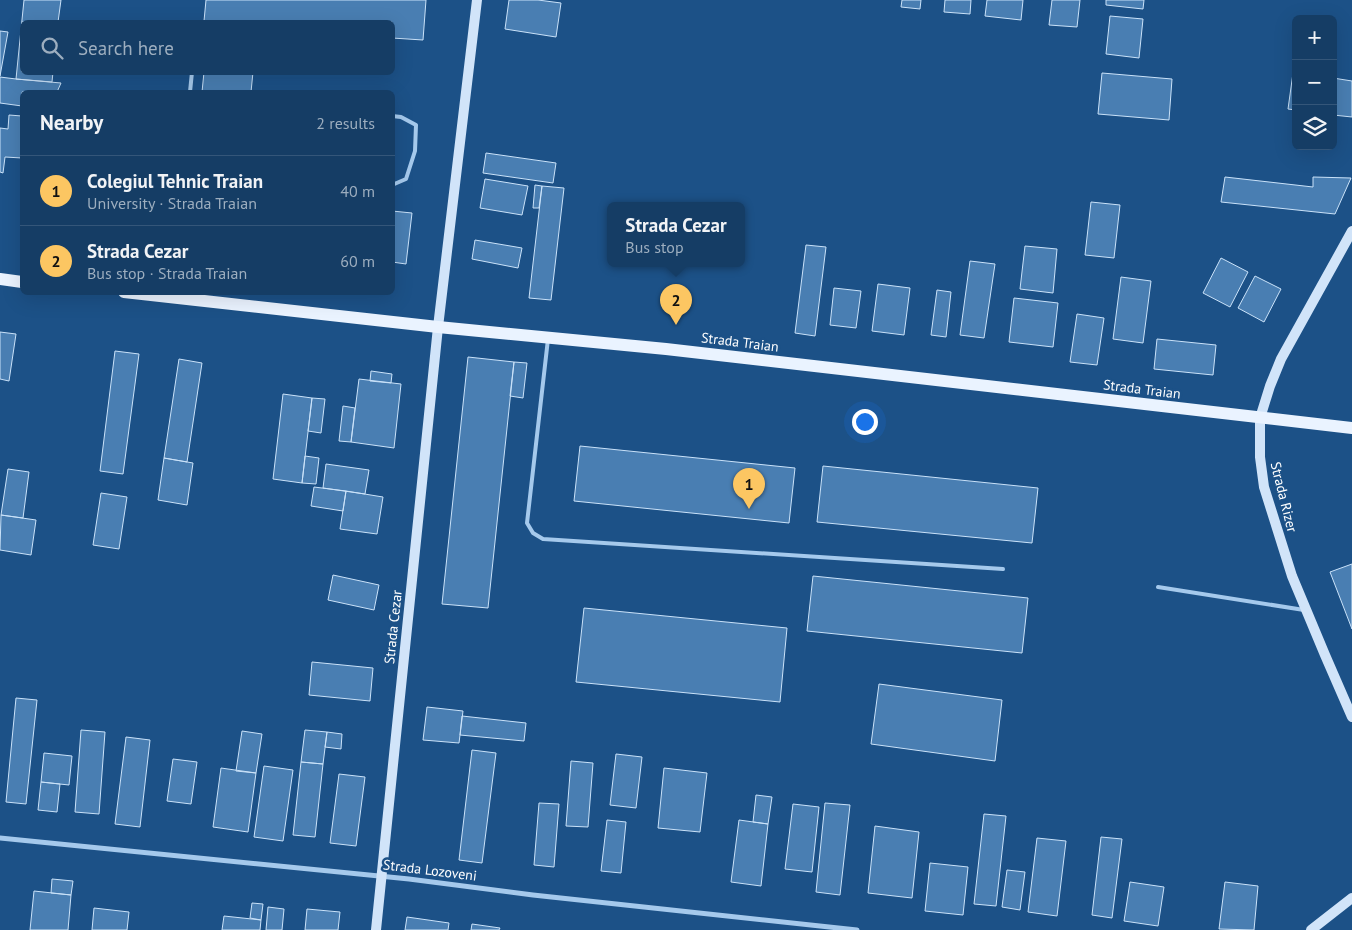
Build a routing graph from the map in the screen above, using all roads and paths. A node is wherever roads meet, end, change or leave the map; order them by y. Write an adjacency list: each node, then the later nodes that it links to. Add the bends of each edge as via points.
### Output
1 (477, 0): 10 (street, Strada Cezar)
2 (192, 75): 3 (lane)
3 (190, 90)
4 (395, 116): 5 (lane, via 416,125 415,151 406,179)
5 (395, 184)
6 (1352, 231): 12 (street, Strada Rizer, via 1281,359)
7 (0, 279): 8 (main road)
8 (20, 282)
9 (166, 295): 10 (main road, Strada Traian)
10 (438, 327): 11 (main road, Strada Traian); 19 (street, Strada Cezar)
11 (548, 337): 12 (main road, Strada Traian); 14 (lane, via 527,523 533,533 543,539)
12 (1260, 418): 13 (main road, Strada Traian); 16 (street, Strada Rizer, via 1264,487)
13 (1352, 428)
14 (1003, 569)
15 (1158, 587): 16 (lane)
16 (1306, 611): 17 (street, Strada Rizer)
17 (1352, 717)
18 (0, 838): 19 (street, Strada Lozoveni)
19 (382, 876): 21 (street, Strada Cezar); 22 (street, Strada Lozoveni)
20 (1352, 898): 23 (street)
21 (376, 930)
22 (857, 930)
23 (1311, 930)

